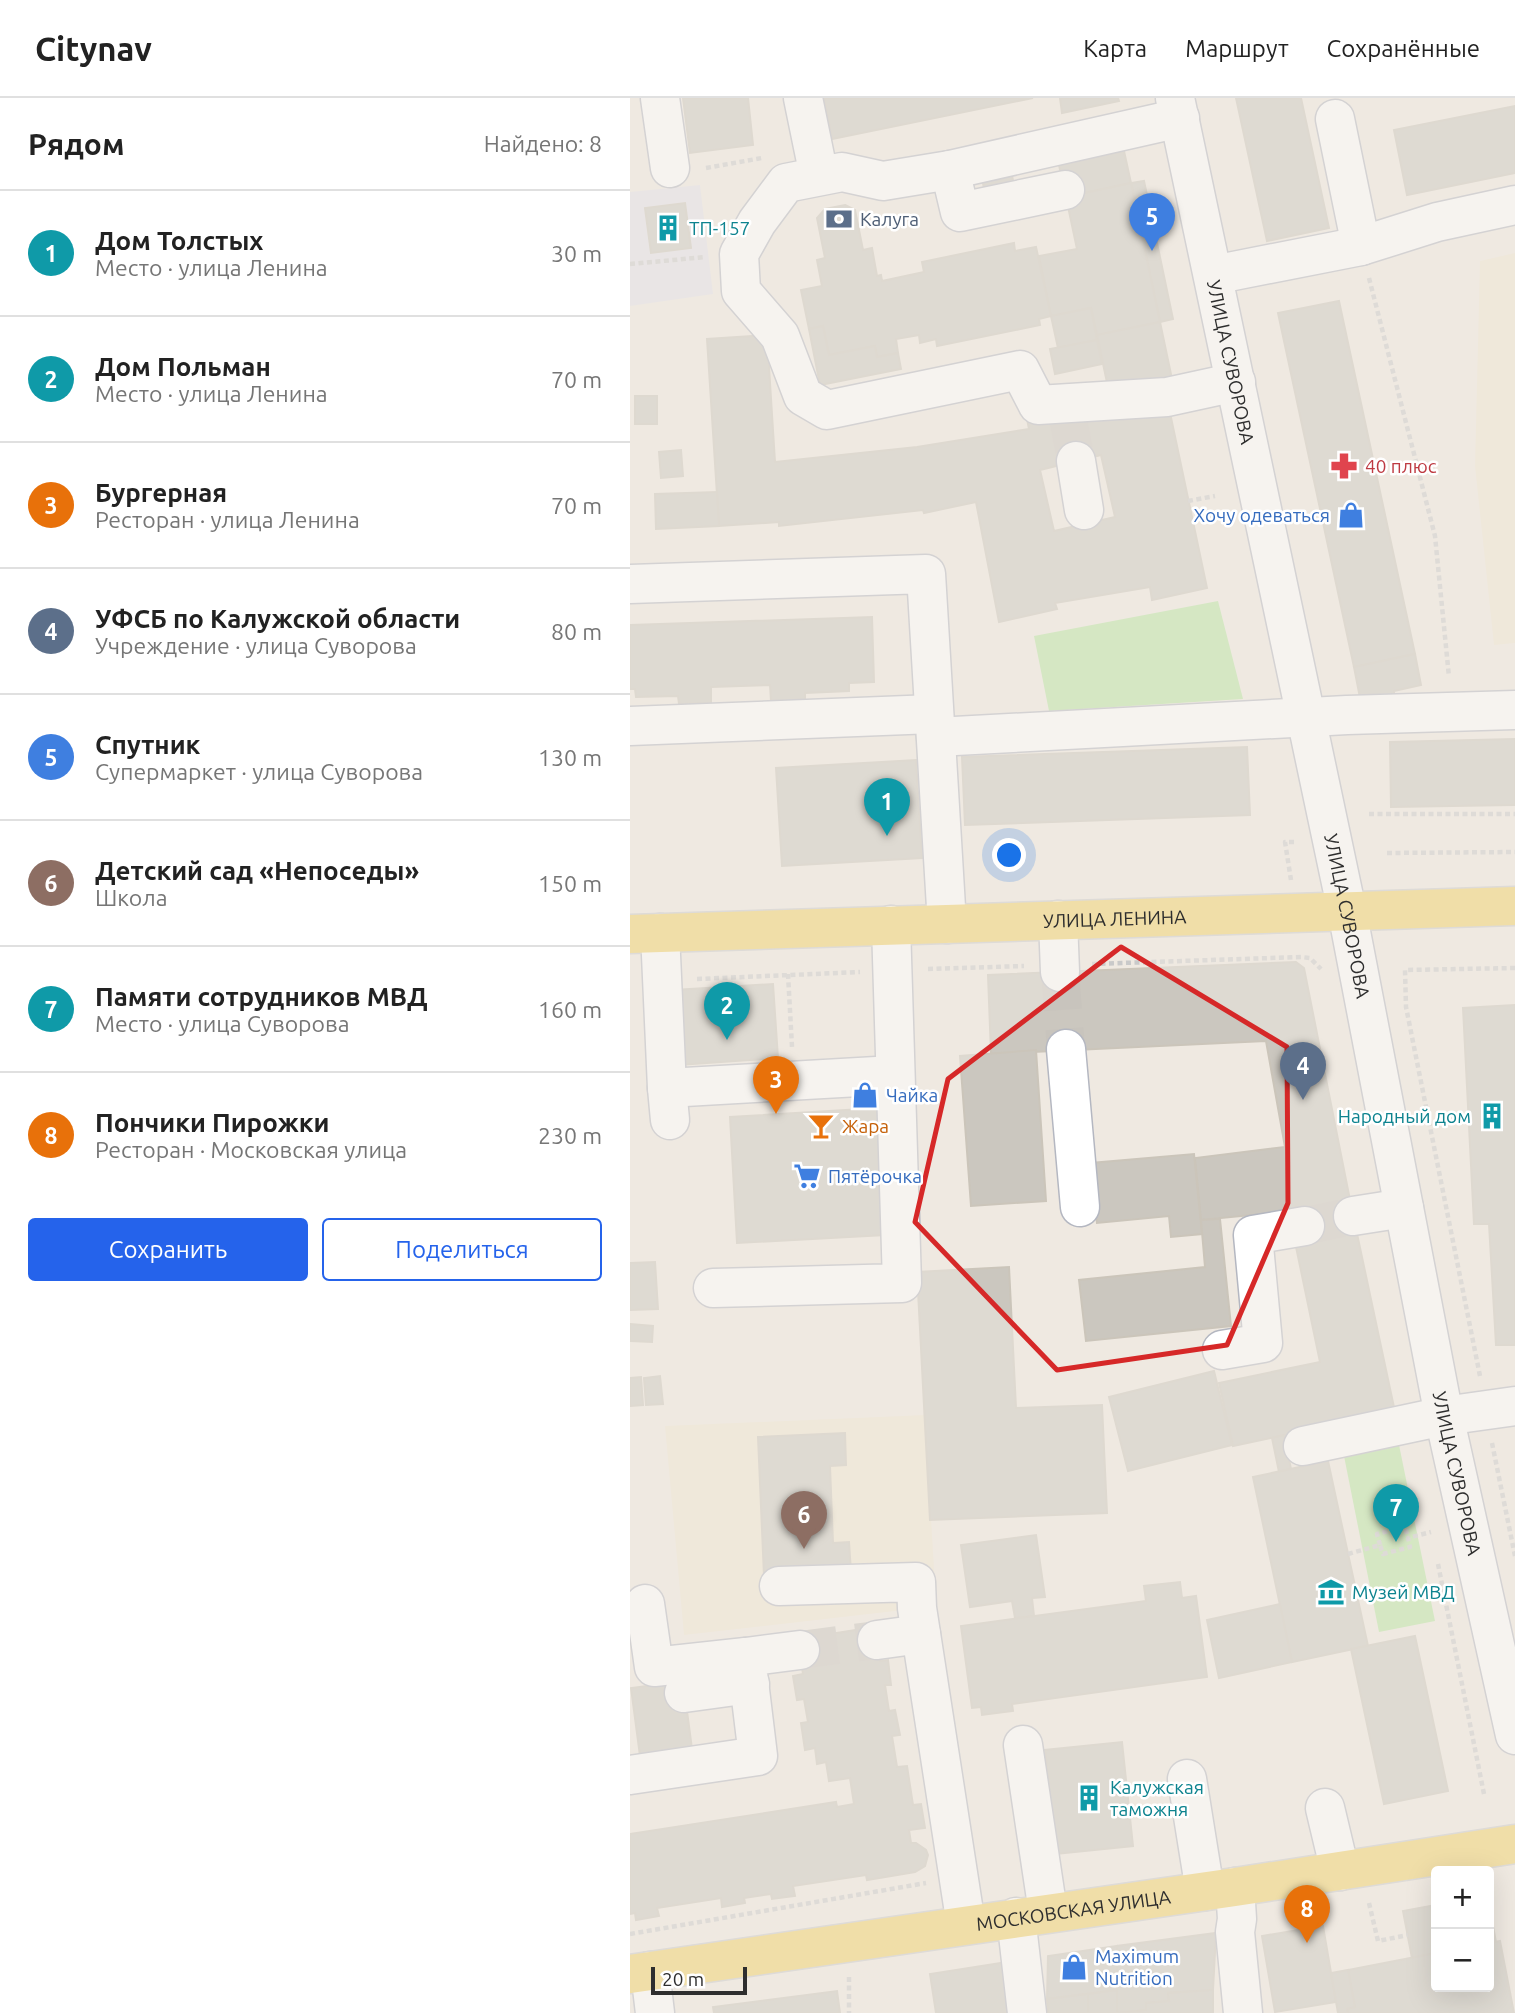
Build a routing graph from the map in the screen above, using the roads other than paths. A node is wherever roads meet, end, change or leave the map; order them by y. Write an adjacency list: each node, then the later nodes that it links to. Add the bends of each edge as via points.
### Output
1 (660, 98): 5 (street)
2 (803, 98): 7 (street)
3 (1178, 108): 6 (street); 11 (street, УЛИЦА СУВОРОВА)
4 (1335, 119): 10 (street)
5 (670, 168)
6 (950, 170): 7 (street, via 883,181 842,172); 8 (street, via 960,212)
7 (819, 176): 12 (street, via 786,183 739,254 741,291 780,336 803,396 827,410 1020,370 1038,405 1067,407 1167,397)
8 (1065, 190)
9 (1515, 205): 10 (street, via 1437,222)
10 (1361, 246): 11 (street)
11 (1213, 275): 12 (street, УЛИЦА СУВОРОВА)
12 (1236, 382): 17 (street, УЛИЦА СУВОРОВА)
13 (1076, 461): 14 (street)
14 (1084, 510)
15 (630, 584): 18 (street, via 926,574)
16 (1515, 710): 17 (street)
17 (1307, 717): 18 (street); 21 (street, УЛИЦА СУВОРОВА)
18 (935, 725): 19 (street); 23 (street)
19 (630, 726)
20 (1515, 906): 21 (main road, УЛИЦА ЛЕНИНА)
21 (1347, 911): 22 (main road, УЛИЦА ЛЕНИНА); 30 (street, УЛИЦА СУВОРОВА)
22 (1058, 920): 23 (main road, УЛИЦА ЛЕНИНА); 26 (street)
23 (947, 924): 24 (main road, УЛИЦА ЛЕНИНА)
24 (891, 925): 25 (main road, УЛИЦА ЛЕНИНА); 28 (street)
25 (645, 933): 28 (street, via 661,981 668,1104 794,1080)
26 (1060, 968)
27 (1066, 1049): 29 (street)
28 (894, 1074): 33 (street, via 902,1283)
29 (1080, 1207)
30 (1404, 1208): 31 (street); 36 (street, УЛИЦА СУВОРОВА)
31 (1353, 1216)
32 (1305, 1226): 34 (street, via 1254,1235 1263,1343)
33 (713, 1288)
34 (1222, 1350)
35 (1500, 1408): 36 (street)
36 (1444, 1416): 37 (street); 44 (street, УЛИЦА СУВОРОВА)
37 (1303, 1446)
38 (779, 1586): 40 (street, via 916,1582)
39 (645, 1604): 43 (street, via 654,1667)
40 (921, 1634): 41 (street); 55 (street)
41 (877, 1640)
42 (800, 1650): 43 (street)
43 (748, 1670): 45 (street); 48 (street, via 758,1756)
44 (1509, 1684): 46 (street, УЛИЦА СУВОРОВА)
45 (684, 1693)
46 (1515, 1735)
47 (1023, 1745): 54 (street)
48 (630, 1775)
49 (1187, 1779): 53 (street)
50 (1325, 1808): 52 (street)
51 (1515, 1844): 52 (main road, МОСКОВСКАЯ УЛИЦА)
52 (1340, 1871): 53 (main road, МОСКОВСКАЯ УЛИЦА)
53 (1220, 1889): 54 (main road, МОСКОВСКАЯ УЛИЦА); 59 (street, via 1237,1919)
54 (1032, 1915): 55 (main road, МОСКОВСКАЯ УЛИЦА); 58 (street)
55 (966, 1925): 56 (main road, МОСКОВСКАЯ УЛИЦА)
56 (640, 1972): 57 (street)
57 (655, 2013)
58 (1027, 2013)
59 (1243, 2013)

